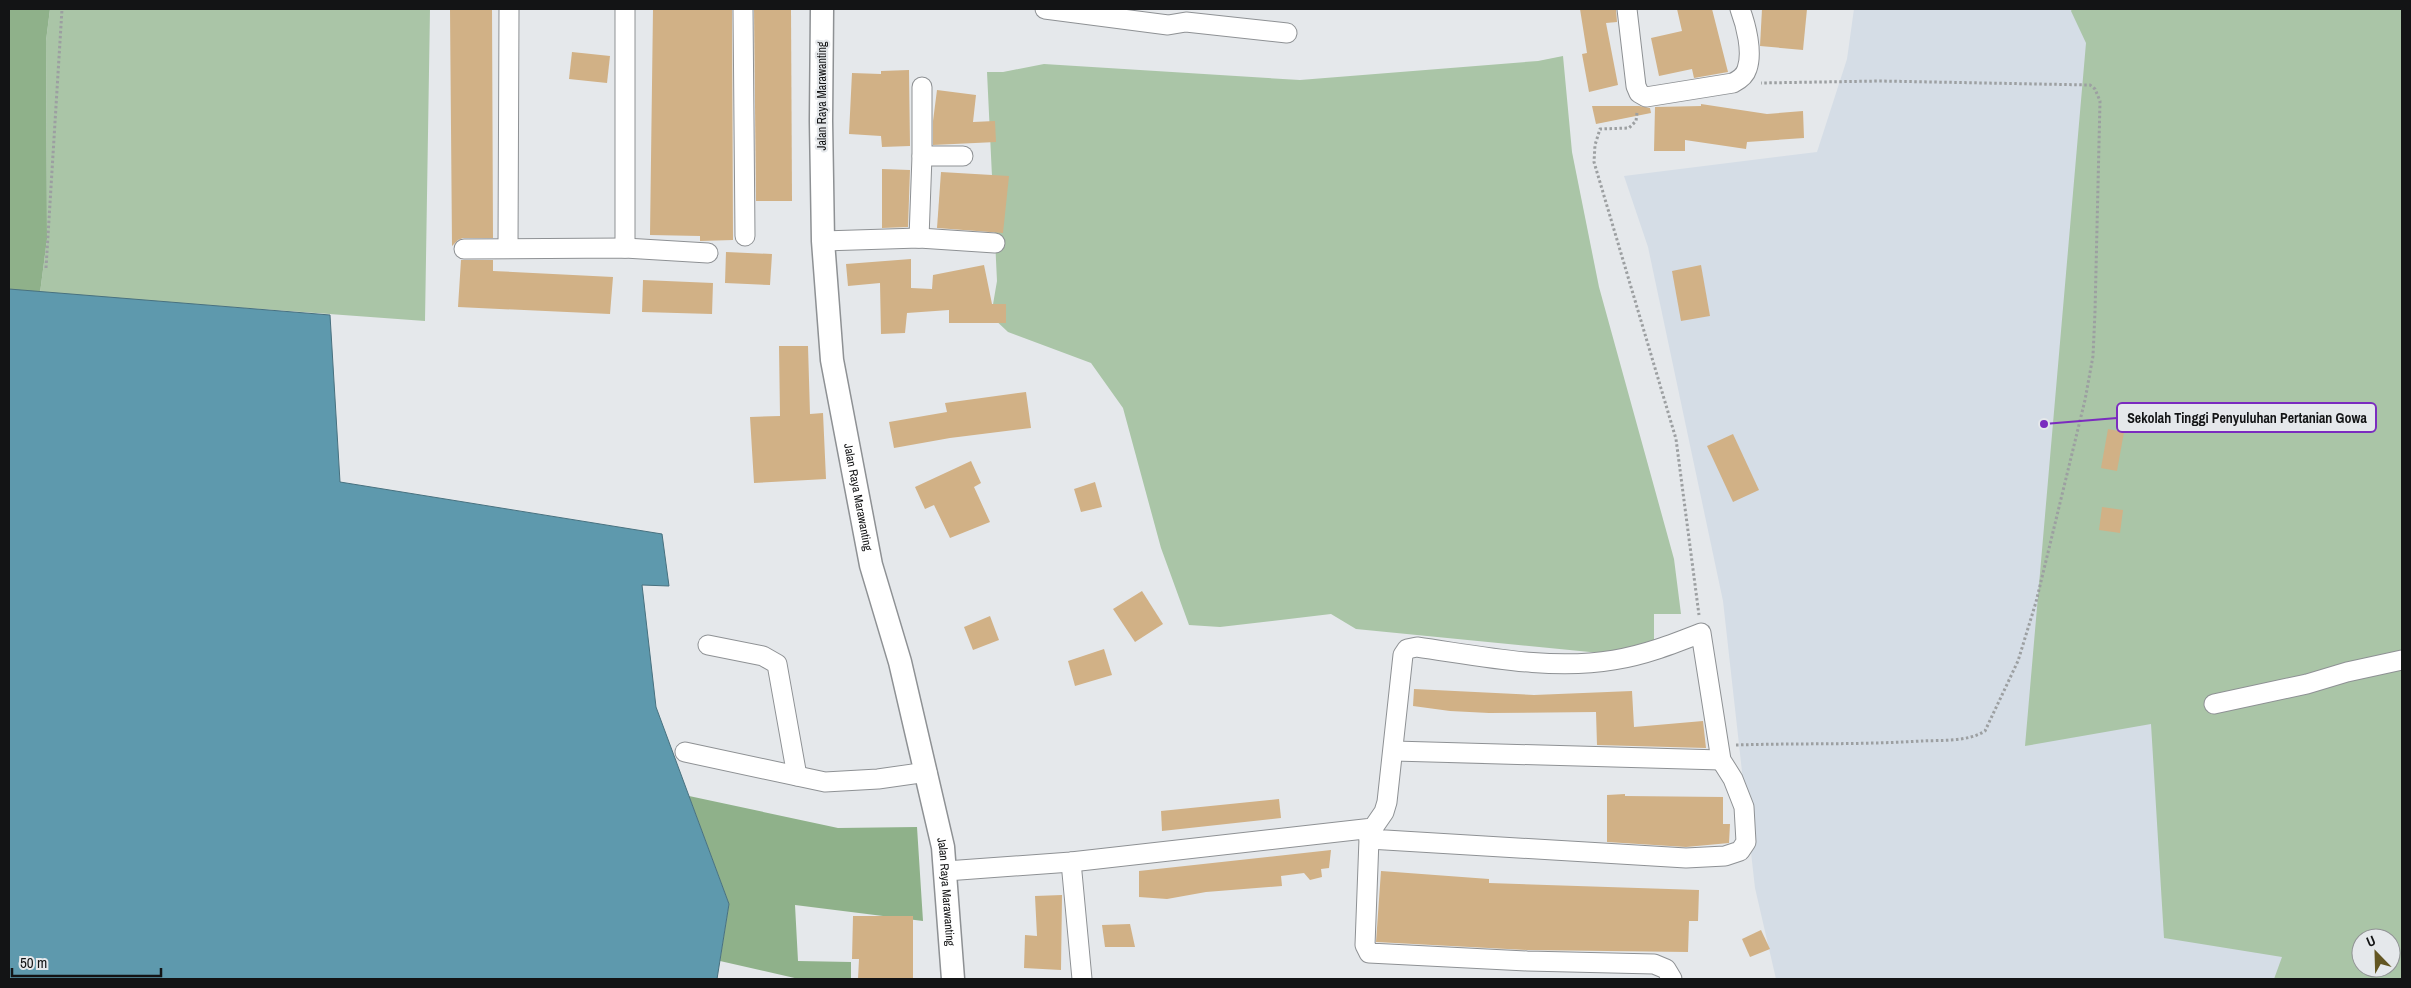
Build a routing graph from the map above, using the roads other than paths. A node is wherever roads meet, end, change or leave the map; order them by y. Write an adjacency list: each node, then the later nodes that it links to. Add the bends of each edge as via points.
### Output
1 (509, 9): 18 (street)
2 (625, 9): 19 (street)
3 (743, 9): 14 (street)
4 (822, 9): 16 (street, Jalan Raya Marawanting)
5 (1045, 9): 7 (street)
6 (1627, 9): 8 (street, via 1636,86 1646,97 1733,83 1742,77 1747,69 1748,43)
7 (1078, 10): 9 (street, via 1168,25)
8 (1741, 10)
9 (1187, 16): 10 (street)
10 (1287, 33)
11 (922, 87): 12 (street)
12 (922, 156): 13 (street); 15 (street)
13 (962, 156)
14 (745, 236)
15 (919, 238): 16 (street); 17 (street)
16 (823, 241): 28 (street, Jalan Raya Marawanting, via 832,360 870,565 900,662)
17 (994, 243)
18 (508, 247): 19 (street); 20 (street)
19 (625, 248): 21 (street)
20 (464, 249)
21 (708, 253)
22 (708, 645): 29 (street, via 763,656 777,664)
23 (2402, 660): 24 (street)
24 (2214, 704)
25 (1394, 751): 27 (street); 27 (street, via 1403,655 1409,647 1505,659 1591,663 1649,652 1701,633); 30 (street, via 1387,802)
26 (686, 752): 29 (street)
27 (1720, 753): 30 (street, via 1740,794 1747,825 1746,842 1735,854 1686,858)
28 (926, 772): 29 (street, via 836,782); 32 (street, Jalan Raya Marawanting)
29 (797, 776)
30 (1371, 833): 31 (street); 35 (street, via 1365,946 1369,953 1654,964 1666,969)
31 (1071, 862): 32 (street); 34 (street)
32 (946, 871): 33 (street, Jalan Raya Marawanting)
33 (953, 979)
34 (1082, 979)
35 (1672, 979)

